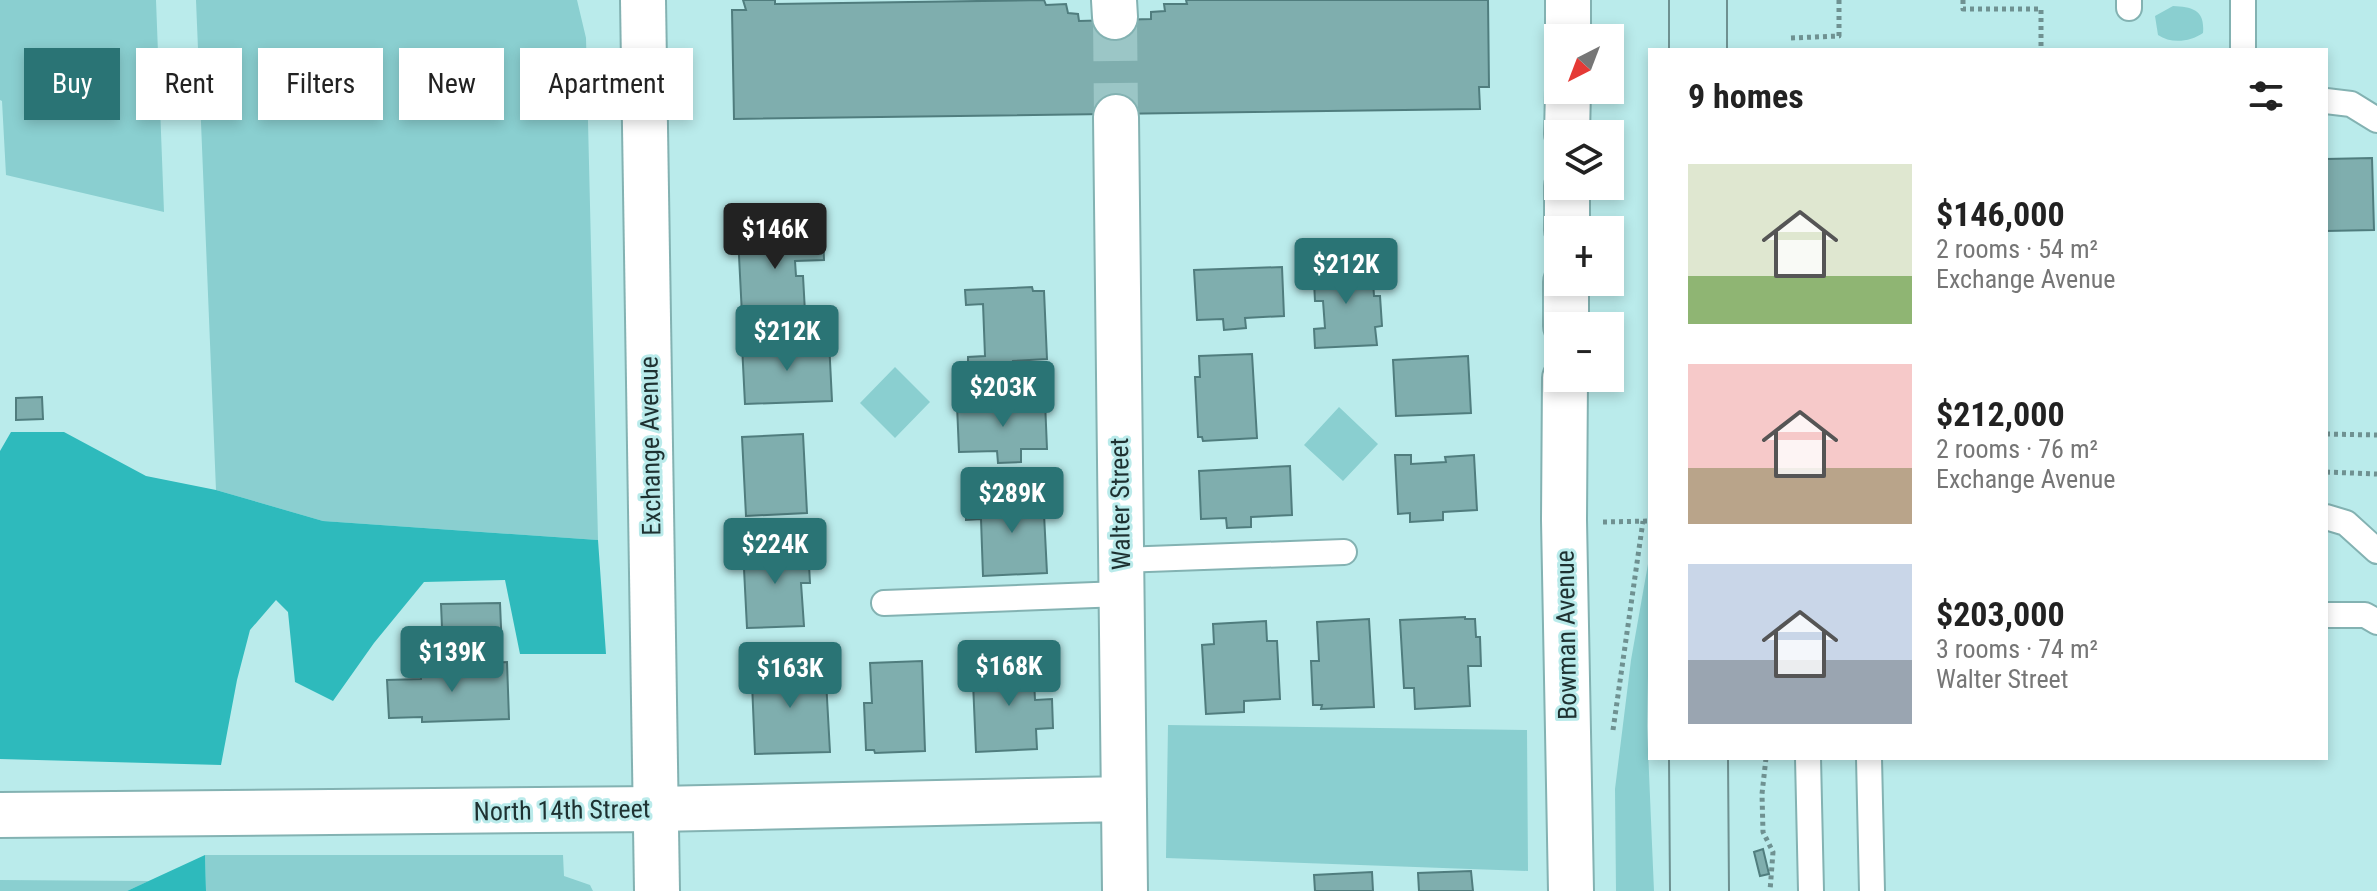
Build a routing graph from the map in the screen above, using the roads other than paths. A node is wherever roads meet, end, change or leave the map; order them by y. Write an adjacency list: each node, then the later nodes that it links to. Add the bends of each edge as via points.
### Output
1 (643, 0): 20 (street, Exchange Avenue)
2 (1568, 0): 4 (street)
3 (2243, 0): 5 (lane)
4 (1568, 24)
5 (2243, 48)
6 (2328, 101): 8 (lane, via 2351,104)
7 (1116, 117): 13 (street, Walter Street)
8 (2377, 120)
9 (1565, 392): 24 (street, Bowman Avenue)
10 (2328, 518): 11 (lane, via 2346,523)
11 (2377, 551)
12 (1344, 552): 13 (lane)
13 (1121, 577): 14 (lane); 19 (street, Walter Street)
14 (884, 603)
15 (2328, 615): 16 (lane, via 2365,615)
16 (2377, 622)
17 (1808, 760): 25 (lane)
18 (1869, 760): 26 (lane)
19 (1124, 799): 20 (street, North 14th Street); 23 (street, Walter Street)
20 (657, 809): 21 (street, North 14th Street); 22 (street, Exchange Avenue)
21 (0, 815)
22 (657, 891)
23 (1125, 891)
24 (1571, 891)
25 (1811, 891)
26 (1872, 891)

